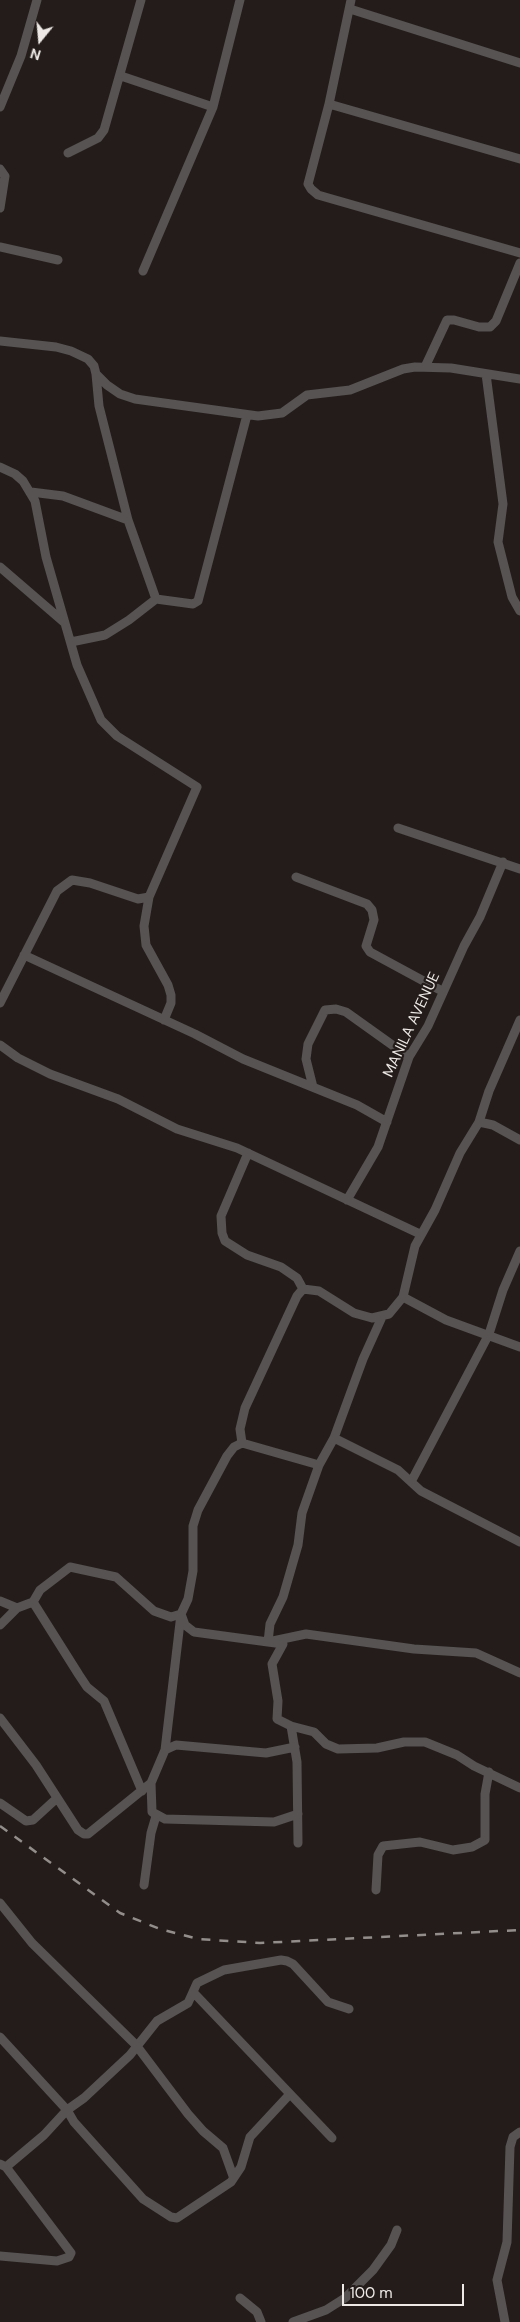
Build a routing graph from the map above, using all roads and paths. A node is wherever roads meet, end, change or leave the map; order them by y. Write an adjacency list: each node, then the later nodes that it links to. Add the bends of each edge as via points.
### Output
1 (37, 0): 8 (street, via 21,56)
2 (141, 0): 6 (street)
3 (240, 0): 9 (street)
4 (350, 4): 5 (street); 7 (street)
5 (520, 63)
6 (121, 76): 9 (street); 10 (street, via 104,130 98,138)
7 (328, 104): 11 (street); 15 (street, via 308,184 311,190 318,195)
8 (0, 107)
9 (213, 107): 18 (street)
10 (68, 153)
11 (520, 159)
12 (0, 169): 13 (street, via 5,176)
13 (0, 208)
14 (0, 247): 16 (street)
15 (520, 253)
16 (58, 260)
17 (520, 263): 20 (street, via 496,321 490,327 479,327 447,320)
18 (143, 271)
19 (0, 341): 21 (street, via 71,351 88,359)
20 (425, 367): 22 (street); 24 (street, via 403,369 350,390 307,395 282,413 270,416)
21 (96, 374): 24 (street, via 120,394 135,399); 27 (street, via 99,406)
22 (486, 374): 23 (street); 30 (street, via 503,504 498,542 512,596)
23 (520, 379)
24 (247, 414): 29 (street, via 200,598 193,604)
25 (0, 467): 26 (street, via 15,474)
26 (31, 492): 27 (street, via 63,496); 31 (street)
27 (128, 520): 29 (street)
28 (0, 567): 31 (street)
29 (156, 599): 32 (street, via 105,635)
30 (520, 611)
31 (66, 624): 32 (street)
32 (71, 642): 37 (street, via 100,720 108,729 197,787)
33 (398, 828): 34 (street)
34 (503, 862): 35 (street); 39 (street, MANILA AVENUE, via 480,917)
35 (520, 869)
36 (296, 877): 39 (street, via 367,904 374,920 366,946 370,952)
37 (148, 897): 38 (street, via 138,898 72,880 57,891); 41 (street, via 144,926 146,945 171,995)
38 (24, 955): 40 (street); 41 (street)
39 (442, 991): 45 (street, MANILA AVENUE, via 428,1026)
40 (0, 1003)
41 (164, 1020): 46 (street, via 244,1059)
42 (520, 1020): 43 (street)
43 (517, 1030): 48 (street, via 489,1091)
44 (0, 1045): 50 (street, via 50,1074 118,1099 177,1129)
45 (410, 1057): 46 (street, via 346,1012 336,1008 325,1010 308,1044 306,1059); 47 (street, MANILA AVENUE)
46 (313, 1087): 47 (street, via 357,1105)
47 (387, 1122): 51 (street, MANILA AVENUE, via 378,1147)
48 (479, 1122): 49 (street, via 493,1125); 52 (street)
49 (520, 1140)
50 (248, 1153): 51 (street); 54 (street, via 221,1216 225,1241 247,1255 281,1267 297,1278)
51 (347, 1200): 52 (street)
52 (420, 1234): 55 (street)
53 (520, 1251): 57 (street)
54 (303, 1289): 56 (street, via 319,1290 354,1313); 60 (street, via 245,1408 240,1430)
55 (403, 1297): 56 (street, via 389,1314); 57 (street, via 446,1320)
56 (382, 1317): 59 (street)
57 (489, 1334): 58 (street); 62 (street)
58 (520, 1347)
59 (334, 1438): 61 (street); 62 (street, via 398,1470)
60 (242, 1443): 61 (street); 67 (street, via 227,1456 198,1510 193,1526 188,1599)
61 (319, 1466): 69 (street, via 302,1513 298,1545 283,1598 270,1624)
62 (412, 1482): 63 (street, via 420,1491)
63 (520, 1542)
64 (0, 1602): 66 (street)
65 (34, 1602): 66 (street); 67 (street, via 40,1590 70,1568 116,1577 154,1611 171,1617); 78 (street, via 83,1681 104,1701)
66 (17, 1608): 68 (street)
67 (181, 1614): 69 (street, via 184,1626 194,1632); 74 (street)
68 (0, 1625)
69 (268, 1642): 70 (street, via 306,1634 414,1649 476,1653); 72 (street, via 283,1644 272,1669 278,1701 277,1719)
70 (520, 1673)
71 (0, 1718): 79 (street, via 36,1765)
72 (291, 1726): 73 (street); 75 (street, via 314,1732 326,1744 338,1749 425,1742)
73 (295, 1747): 74 (street, via 266,1753 176,1745); 81 (street)
74 (165, 1750): 76 (street)
75 (490, 1772): 77 (street); 85 (street, via 485,1794 485,1840 472,1847 453,1850 420,1842 383,1846 378,1855)
76 (151, 1783): 78 (street); 82 (street, via 152,1812)
77 (520, 1788)
78 (142, 1790): 79 (street, via 88,1834 78,1830)
79 (56, 1799): 80 (street, via 33,1820 26,1821)
80 (0, 1803)
81 (298, 1814): 82 (street, via 274,1822 165,1819); 83 (street)
82 (156, 1816): 84 (street)
83 (298, 1843)
84 (144, 1885)
85 (376, 1890)
86 (0, 1903): 90 (street, via 32,1943)
87 (193, 1992): 88 (street, via 197,1983 224,1970 281,1960 294,1964 328,2002); 90 (street, via 188,2002 157,2021); 91 (street)
88 (349, 2009)
89 (0, 2037): 92 (street)
90 (136, 2045): 92 (street, via 130,2055); 96 (street, via 188,2114 223,2148)
91 (290, 2094): 94 (street); 96 (street, via 250,2137 241,2167)
92 (67, 2110): 95 (street, via 44,2135); 96 (street, via 142,2199 171,2217 178,2218 186,2213 231,2182)
93 (520, 2132): 102 (street, via 510,2147 507,2242 497,2280)
94 (332, 2138)
95 (3, 2166): 98 (street, via 71,2253 57,2261)
96 (234, 2176)
97 (397, 2230): 101 (street, via 391,2245 373,2270 345,2298 326,2310)
98 (0, 2256)
99 (240, 2298): 100 (street, via 257,2312)
100 (261, 2322)
101 (294, 2322)
102 (505, 2322)

